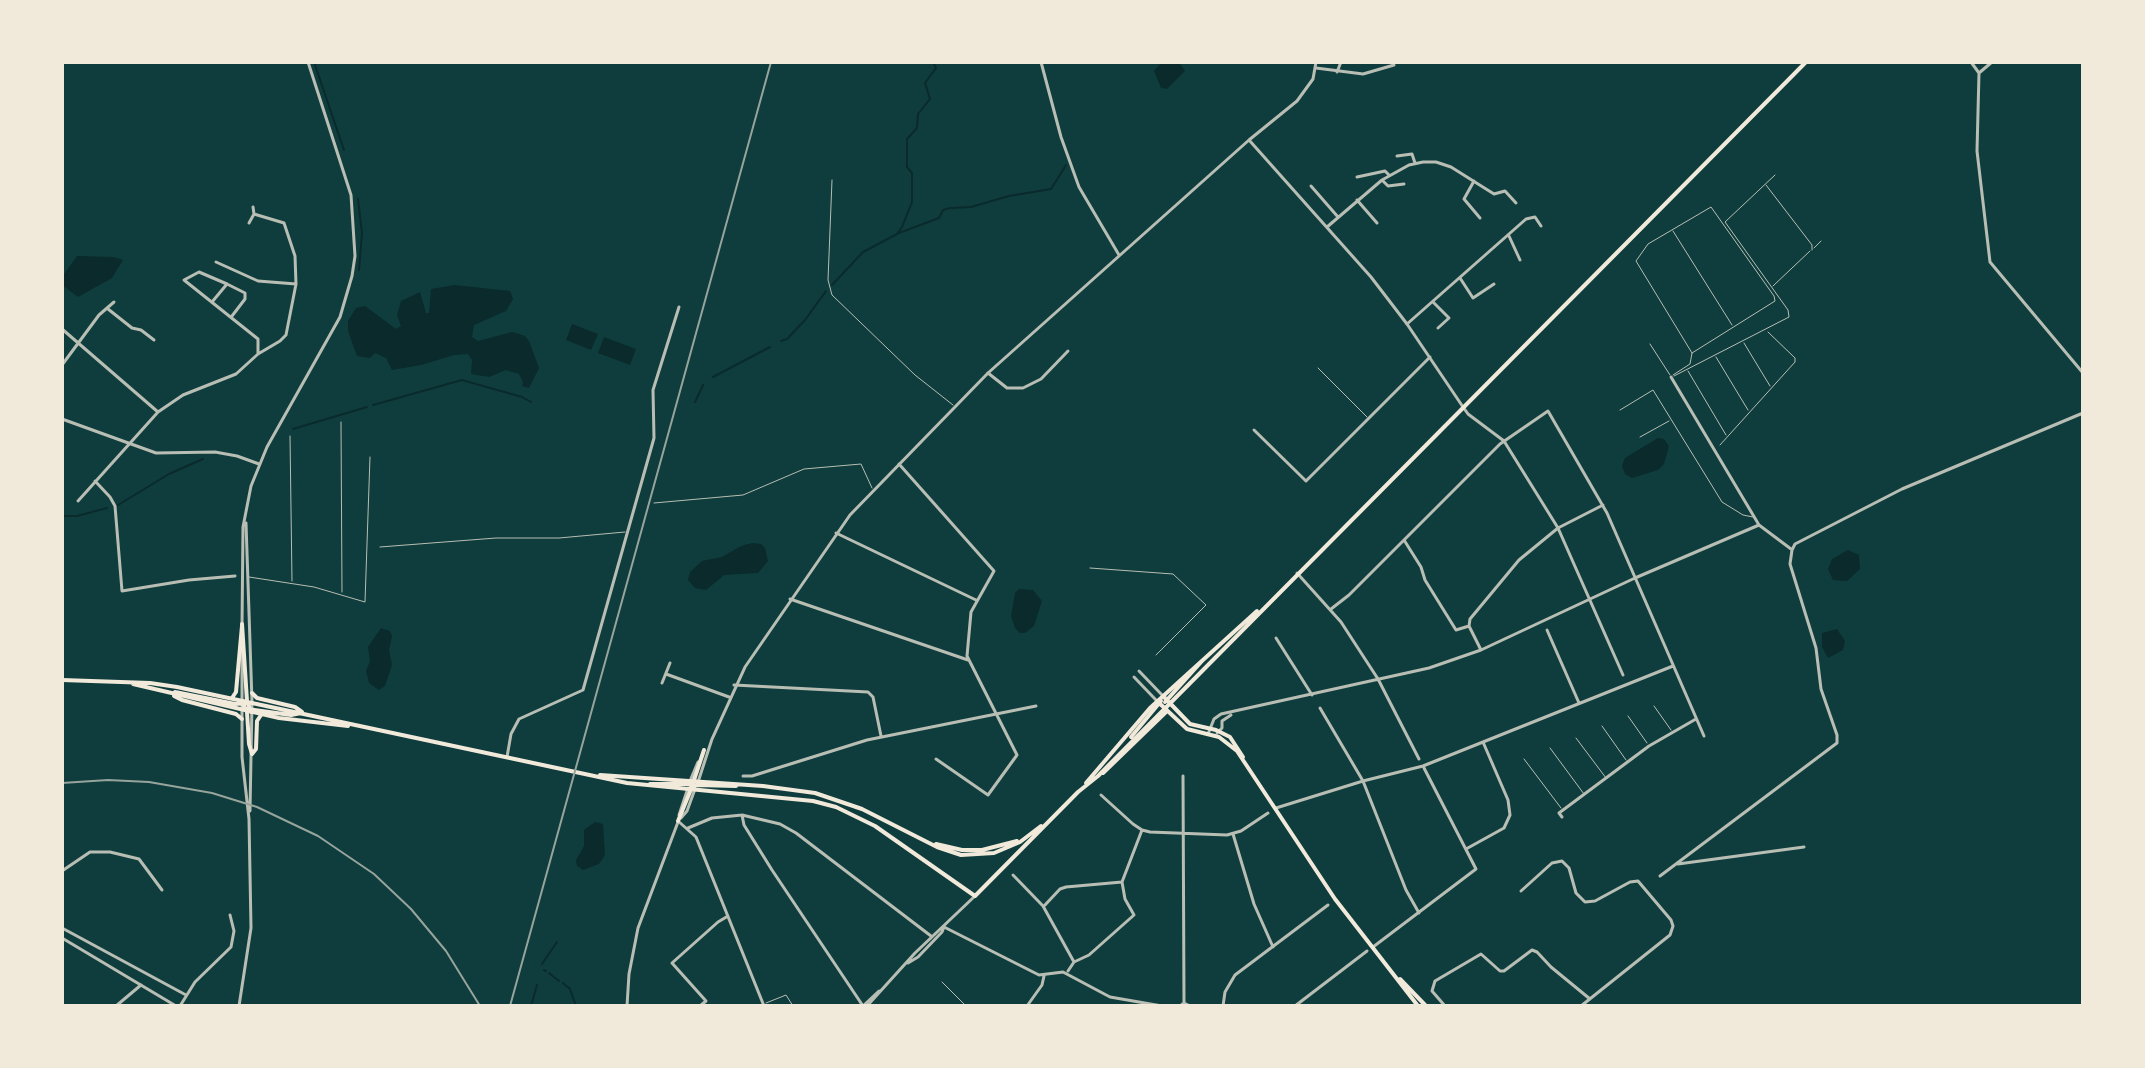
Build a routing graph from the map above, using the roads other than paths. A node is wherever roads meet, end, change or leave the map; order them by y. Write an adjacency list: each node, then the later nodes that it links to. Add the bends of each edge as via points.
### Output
1 (308, 62): 91 (street, via 351,195 355,256 340,317)
2 (1041, 62): 38 (street, via 1079,187)
3 (1319, 62): 9 (street)
4 (1341, 62): 10 (street)
5 (1806, 62): 74 (main road)
6 (1971, 62): 11 (street)
7 (1992, 62): 11 (street)
8 (1394, 65): 10 (street, via 1363,74)
9 (1316, 68): 10 (street); 12 (street, via 1303,94)
10 (1337, 72)
11 (1979, 73): 70 (street, via 1977,151 1990,262)
12 (1249, 140): 33 (street); 38 (street)
13 (1397, 156): 14 (street, via 1412,154)
14 (1415, 163): 15 (street); 20 (street, via 1444,164)
15 (1389, 175): 17 (street, via 1385,171); 19 (street)
16 (1775, 175): 23 (lane)
17 (1357, 177)
18 (832, 180): 73 (lane, via 832,295)
19 (1382, 180): 21 (street, via 1388,186); 24 (street)
20 (1474, 181): 25 (street, via 1497,195 1505,191); 29 (street, via 1464,199)
21 (1404, 184)
22 (1311, 186): 28 (street)
23 (1764, 186): 37 (lane); 45 (lane, via 1725,222)
24 (1357, 200): 28 (street); 31 (street)
25 (1516, 203)
26 (253, 207): 27 (street)
27 (254, 214): 30 (street); 43 (street, via 284,223 295,256)
28 (1338, 217): 33 (street)
29 (1480, 218)
30 (249, 223)
31 (1377, 223)
32 (1541, 226): 35 (street, via 1529,217)
33 (1327, 227): 52 (street)
34 (1672, 229): 53 (lane); 53 (lane, via 1711,207 1774,296 1775,301); 62 (lane, via 1648,244 1636,261)
35 (1509, 236): 39 (street); 41 (street)
36 (1821, 241): 37 (lane)
37 (1812, 250): 45 (lane)
38 (1119, 255): 69 (street)
39 (1520, 260)
40 (216, 262): 43 (street, via 258,281)
41 (1460, 278): 44 (street, via 1473,298); 48 (street)
42 (227, 284): 47 (street); 47 (street, via 199,272 184,280); 51 (street, via 247,296)
43 (296, 284): 63 (street, via 286,335)
44 (1494, 284)
45 (1772, 288): 56 (lane, via 1789,317)
46 (114, 302): 50 (street)
47 (212, 302): 51 (street)
48 (1433, 302): 52 (street); 54 (street, via 1449,318)
49 (679, 307): 101 (street, via 653,390 654,438)
50 (107, 308): 57 (street); 58 (street)
51 (231, 317): 63 (street, via 258,339)
52 (1407, 324): 65 (street)
53 (1733, 327): 62 (lane)
54 (1438, 328)
55 (62, 329): 58 (street)
56 (1767, 330): 59 (lane); 72 (lane, via 1795,358)
57 (154, 340)
58 (78, 341): 66 (street); 76 (street)
59 (1743, 342): 64 (lane); 72 (lane)
60 (1650, 344): 71 (lane)
61 (1068, 351): 69 (street, via 1041,379 1023,388 1007,388)
62 (1692, 353): 71 (lane, via 1690,364)
63 (258, 354): 76 (street, via 236,374 183,395)
64 (1715, 355): 68 (lane); 77 (lane)
65 (1430, 357): 74 (street); 80 (street)
66 (62, 365)
67 (1318, 368): 80 (lane)
68 (1687, 369): 71 (lane); 86 (lane)
69 (988, 373): 73 (street)
70 (2083, 373)
71 (1671, 377): 98 (street)
72 (1771, 388): 77 (lane)
73 (955, 407): 92 (street)
74 (1463, 407): 87 (street); 107 (main road)
75 (1620, 410): 81 (lane, via 1653,390)
76 (158, 412): 88 (street)
77 (1749, 413): 86 (lane)
78 (2083, 413): 105 (street, via 1891,494 1802,539)
79 (62, 419): 88 (street)
80 (1369, 419): 83 (street, via 1306,481)
81 (1671, 419): 85 (lane); 98 (lane, via 1722,502)
82 (341, 422): 112 (lane)
83 (1254, 430)
84 (290, 436): 111 (lane)
85 (1640, 437)
86 (1728, 437): 89 (lane)
87 (1504, 441): 97 (street, via 1548,411); 100 (street); 103 (street)
88 (127, 444): 91 (street, via 156,453 230,455); 93 (street)
89 (1720, 445)
90 (370, 457): 112 (lane, via 365,602)
91 (259, 464): 109 (street, via 243,537)
92 (899, 464): 94 (street); 116 (street, via 994,571)
93 (95, 481): 95 (street); 108 (street, via 115,506 122,591)
94 (874, 490): 96 (lane, via 861,464 804,469 743,495); 102 (street)
95 (78, 501)
96 (654, 503)
97 (1603, 505): 100 (street); 110 (street)
98 (1754, 517): 99 (street)
99 (1759, 525): 105 (street); 110 (street)
100 (1558, 528): 115 (street); 119 (street, via 1519,560)
101 (627, 532): 104 (lane); 169 (street, via 583,690 519,719)
102 (836, 533): 113 (street); 116 (street)
103 (1404, 540): 117 (street); 119 (street, via 1456,630)
104 (380, 547)
105 (1792, 550): 199 (street, via 1790,564 1837,743)
106 (1090, 568): 123 (lane, via 1173,574 1206,605)
107 (1297, 573): 114 (main road); 117 (street)
108 (235, 576)
109 (245, 577): 111 (lane); 118 (street); 137 (street)
110 (1635, 578): 115 (street); 126 (street)
111 (293, 583): 112 (lane)
112 (342, 595)
113 (790, 599): 124 (street); 135 (street)
114 (1271, 599): 141 (main road); 141 (main road, via 1209,652)
115 (1590, 599): 122 (street); 129 (street)
116 (976, 600): 124 (street, via 967,637)
117 (1331, 609): 131 (street)
118 (242, 624): 140 (main road); 143 (main road)
119 (1469, 626): 122 (street)
120 (1547, 630): 142 (street)
121 (1276, 638): 138 (street)
122 (1481, 650): 131 (street)
123 (1156, 655)
124 (968, 660): 150 (street)
125 (670, 663): 128 (street)
126 (1673, 666): 142 (street); 154 (street)
127 (1139, 671): 141 (street)
128 (666, 674): 134 (street); 139 (street)
129 (1623, 675)
130 (1134, 677): 145 (street)
131 (1378, 679): 138 (street); 171 (street)
132 (62, 680): 133 (main road)
133 (122, 682): 136 (main road); 140 (main road)
134 (662, 683)
135 (734, 685): 139 (street); 161 (street, via 868,692)
136 (169, 692): 143 (main road); 153 (main road)
137 (252, 693): 143 (street); 148 (main road)
138 (1312, 695): 149 (street)
139 (729, 697): 163 (street)
140 (232, 698): 143 (main road)
141 (1166, 699): 145 (main road); 145 (main road); 157 (main road, via 1190,724)
142 (1579, 703): 164 (street)
143 (246, 706): 148 (main road); 151 (main road); 153 (street); 168 (main road)
144 (1036, 706): 150 (street)
145 (1162, 706): 157 (main road, via 1187,729); 177 (main road); 177 (main road); 182 (main road, via 1133,725)
146 (1654, 706): 158 (lane)
147 (1320, 708): 180 (street)
148 (304, 713): 156 (main road)
149 (1234, 713): 157 (street, via 1217,716); 159 (street)
150 (998, 714): 161 (street); 170 (street, via 1017,755 988,795)
151 (262, 715): 156 (main road); 168 (main road)
152 (1628, 716): 165 (lane)
153 (242, 719): 191 (street)
154 (1696, 719): 158 (street); 160 (street)
155 (1602, 726): 173 (lane)
156 (358, 727): 169 (main road)
157 (1208, 731): 159 (main road)
158 (1672, 731): 165 (street)
159 (1217, 733): 185 (main road, via 1235,743)
160 (1704, 736)
161 (881, 737): 176 (street)
162 (1576, 738): 179 (lane)
163 (712, 739): 167 (street); 181 (street)
164 (1483, 742): 174 (street); 198 (street, via 1510,815 1497,833)
165 (1649, 746): 173 (street)
166 (1550, 748): 183 (lane)
167 (704, 750): 181 (main road)
168 (252, 754): 191 (street)
169 (507, 758): 175 (main road)
170 (936, 759)
171 (1419, 759)
172 (1524, 759): 187 (lane)
173 (1628, 762): 179 (street)
174 (1423, 766): 180 (street); 198 (street)
175 (589, 775): 181 (main road); 181 (main road, via 644,785)
176 (743, 776)
177 (1098, 776): 182 (main road)
178 (1183, 776): 196 (street)
179 (1606, 778): 183 (street)
180 (1363, 781): 185 (street); 209 (street)
181 (693, 785): 186 (main road, via 815,793 947,851 977,856 1011,847); 192 (main road); 206 (main road, via 836,807 892,836)
182 (1078, 792): 186 (main road)
183 (1584, 794): 187 (street)
184 (1101, 795): 194 (street)
185 (1276, 808): 217 (main road)
186 (1060, 811): 206 (main road)
187 (1563, 811): 190 (street)
188 (1268, 813): 195 (street)
189 (742, 815): 193 (street, via 712,818); 214 (street, via 796,833); 237 (street, via 772,870)
190 (1562, 817)
191 (249, 819): 233 (street, via 251,928)
192 (678, 821): 193 (street); 234 (street, via 638,928)
193 (688, 828): 211 (street)
194 (1142, 830): 196 (street); 203 (street)
195 (1233, 833): 196 (street); 216 (street)
196 (1184, 834): 228 (street)
197 (1804, 847): 199 (street)
198 (1466, 849): 209 (street, via 1476,869)
199 (1674, 864): 202 (street)
200 (62, 871): 204 (street, via 95,851 131,856 141,860)
201 (1013, 875): 208 (street)
202 (1660, 876)
203 (1122, 882): 208 (street, via 1066,887); 219 (street, via 1134,915)
204 (162, 890)
205 (1521, 891): 227 (street, via 1558,861 1569,868 1576,893 1585,902 1638,881 1671,920 1673,931)
206 (975, 896): 212 (street)
207 (1328, 905): 216 (street)
208 (1043, 906): 219 (street)
209 (1419, 913): 217 (street)
210 (230, 915): 226 (street, via 231,947)
211 (728, 916): 229 (street); 235 (street, via 672,963 706,1001)
212 (944, 927): 214 (street); 220 (street); 223 (street)
213 (62, 928): 226 (street)
214 (931, 936): 220 (street)
215 (62, 938): 225 (street)
216 (1273, 947): 242 (street, via 1235,975)
217 (1373, 947): 221 (main road)
218 (1367, 951): 243 (street)
219 (1074, 962): 222 (street)
220 (906, 964): 237 (street)
221 (1388, 965): 244 (main road); 245 (main road)
222 (1067, 973): 223 (street); 230 (street, via 1110,997)
223 (1044, 976): 239 (street)
224 (942, 982): 238 (lane)
225 (141, 985): 231 (street); 232 (street)
226 (186, 995): 232 (street)
227 (1590, 999): 246 (street, via 1532,950 1504,971 1481,954 1454,969 1432,985); 247 (street)
228 (1182, 1004): 241 (street)
229 (764, 1005): 236 (lane, via 786,995)
230 (1145, 1005): 240 (street)
231 (116, 1006)
232 (178, 1006)
233 (239, 1006)
234 (627, 1006)
235 (700, 1006)
236 (793, 1006)
237 (864, 1006)
238 (966, 1006)
239 (1027, 1006)
240 (1162, 1006)
241 (1190, 1006)
242 (1223, 1006)
243 (1295, 1006)
244 (1418, 1006)
245 (1426, 1006)
246 (1445, 1006)
247 (1581, 1006)

